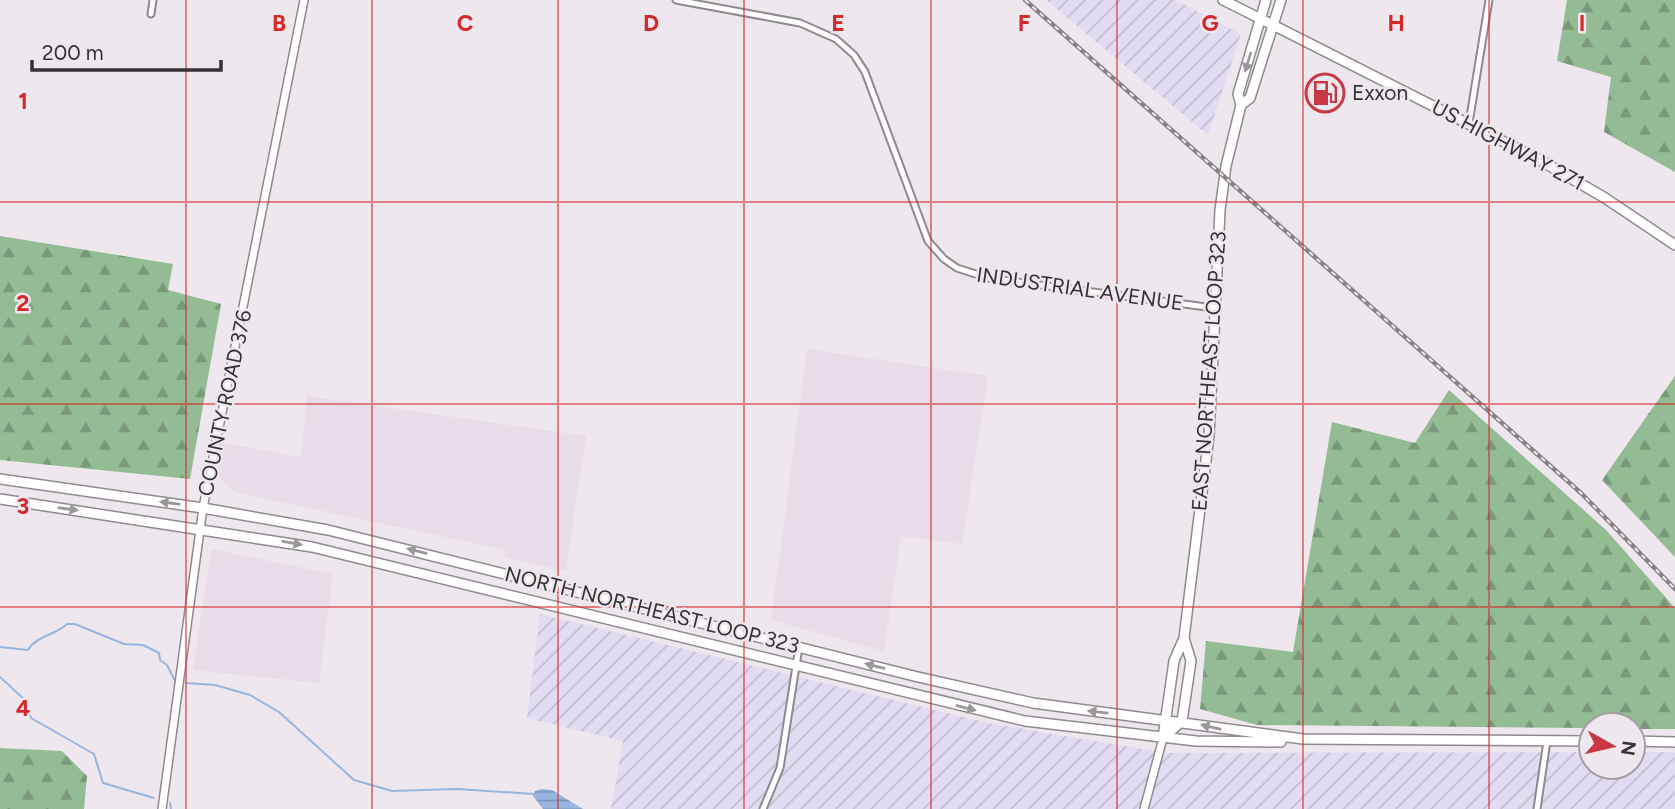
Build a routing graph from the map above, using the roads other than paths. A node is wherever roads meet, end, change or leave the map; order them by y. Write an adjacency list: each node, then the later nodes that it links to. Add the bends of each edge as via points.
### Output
1 (153, 0): 8 (street)
2 (304, 0): 17 (street, COUNTY ROAD 376)
3 (676, 0): 14 (street, INDUSTRIAL AVENUE, via 800,23 828,34 849,50 868,79 928,241 957,268 1012,282)
4 (1223, 0): 9 (main road, US HIGHWAY 271)
5 (1266, 0): 9 (main road, EAST NORTHEAST LOOP 323)
6 (1281, 0): 10 (main road, EAST NORTHEAST LOOP 323)
7 (1489, 0): 12 (street)
8 (151, 13)
9 (1261, 19): 10 (main road, US HIGHWAY 271); 11 (main road, EAST NORTHEAST LOOP 323, one-way to 11, via 1238,94)
10 (1273, 25): 11 (main road, EAST NORTHEAST LOOP 323, via 1250,98); 12 (main road, US HIGHWAY 271)
11 (1241, 105): 14 (main road, EAST NORTHEAST LOOP 323, via 1221,198)
12 (1469, 123): 13 (main road, US HIGHWAY 271, via 1605,198)
13 (1675, 245)
14 (1214, 308): 22 (main road, EAST NORTHEAST LOOP 323, via 1209,436)
15 (0, 479): 17 (main road, NORTH NORTHEAST LOOP 323, one-way to 15)
16 (0, 499): 18 (main road, NORTH NORTHEAST LOOP 323, one-way to 18)
17 (203, 508): 18 (street, COUNTY ROAD 376); 19 (main road, NORTH NORTHEAST LOOP 323, one-way to 17, via 328,530)
18 (200, 527): 20 (main road, NORTH NORTHEAST LOOP 323, one-way to 20); 36 (street, COUNTY ROAD 376)
19 (449, 559): 20 (main road); 21 (main road, NORTH NORTHEAST LOOP 323)
20 (444, 578): 24 (main road, NORTH NORTHEAST LOOP 323)
21 (734, 631): 23 (main road, NORTH NORTHEAST LOOP 323); 24 (main road)
22 (1184, 638): 28 (main road, EAST NORTHEAST LOOP 323, via 1174,661); 29 (main road, EAST NORTHEAST LOOP 323, via 1191,661)
23 (799, 648): 25 (street); 26 (main road, NORTH NORTHEAST LOOP 323, one-way to 23)
24 (729, 649): 25 (main road, NORTH NORTHEAST LOOP 323)
25 (796, 667): 27 (main road, NORTH NORTHEAST LOOP 323, one-way to 27); 37 (street, via 780,768)
26 (1007, 698): 27 (main road); 28 (main road, NORTH NORTHEAST LOOP 323, one-way to 26)
27 (1003, 717): 30 (main road, NORTH NORTHEAST LOOP 323)
28 (1166, 719): 29 (main road, NORTH NORTHEAST LOOP 323); 30 (main road, EAST NORTHEAST LOOP 323)
29 (1182, 721): 30 (main road); 31 (main road, NORTH NORTHEAST LOOP 323, one-way to 29)
30 (1163, 738): 31 (main road, NORTH NORTHEAST LOOP 323); 38 (street)
31 (1303, 739): 32 (main road, NORTH NORTHEAST LOOP 323)
32 (1547, 741): 33 (main road, NORTH NORTHEAST LOOP 323); 39 (street)
33 (1577, 741)
34 (1647, 741): 35 (main road)
35 (1675, 741)
36 (162, 809)
37 (763, 809)
38 (1144, 809)
39 (1537, 809)

